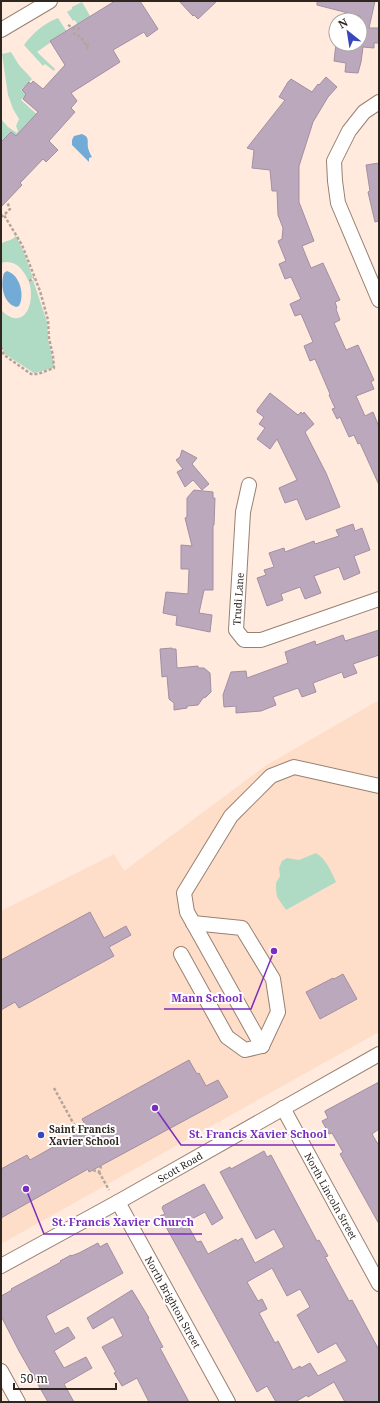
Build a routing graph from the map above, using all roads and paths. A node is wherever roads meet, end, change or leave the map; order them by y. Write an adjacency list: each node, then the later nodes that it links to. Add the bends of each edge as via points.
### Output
1 (50, 1): 4 (street)
2 (68, 25): 3 (path, via 75,29)
3 (81, 28)
4 (1, 30)
5 (73, 33): 7 (path, via 81,37)
6 (91, 44): 7 (path)
7 (86, 45): 8 (path)
8 (88, 49)
9 (379, 102): 15 (street, via 364,112 349,131 334,161 338,203)
10 (7, 202): 11 (path, via 10,209)
11 (4, 215): 12 (path); 13 (path, via 22,245)
12 (1, 217)
13 (34, 278): 14 (path); 16 (path, via 48,320 54,368 31,374 4,355)
14 (29, 281)
15 (379, 300)
16 (1, 348)
17 (249, 485): 18 (street, Trudi Lane, via 243,512 236,630 244,640 260,640)
18 (379, 599)
19 (379, 786): 20 (street, via 294,767 271,776 231,816 184,893 187,912)
20 (193, 923): 22 (street); 22 (street, via 242,928 273,979 278,1012)
21 (181, 954): 22 (street, via 227,1037 245,1050)
22 (262, 1046)
23 (379, 1054): 25 (street, Scott Road)
24 (54, 1088): 26 (path)
25 (283, 1108): 31 (street, Scott Road); 33 (street, North Lincoln Street)
26 (82, 1139)
27 (101, 1166): 29 (path)
28 (93, 1170): 29 (path)
29 (99, 1172): 30 (path)
30 (108, 1190)
31 (118, 1202): 32 (street, Scott Road); 36 (street, North Brighton Street)
32 (1, 1266)
33 (379, 1284)
34 (1, 1371): 35 (street)
35 (18, 1402)
36 (228, 1402)

